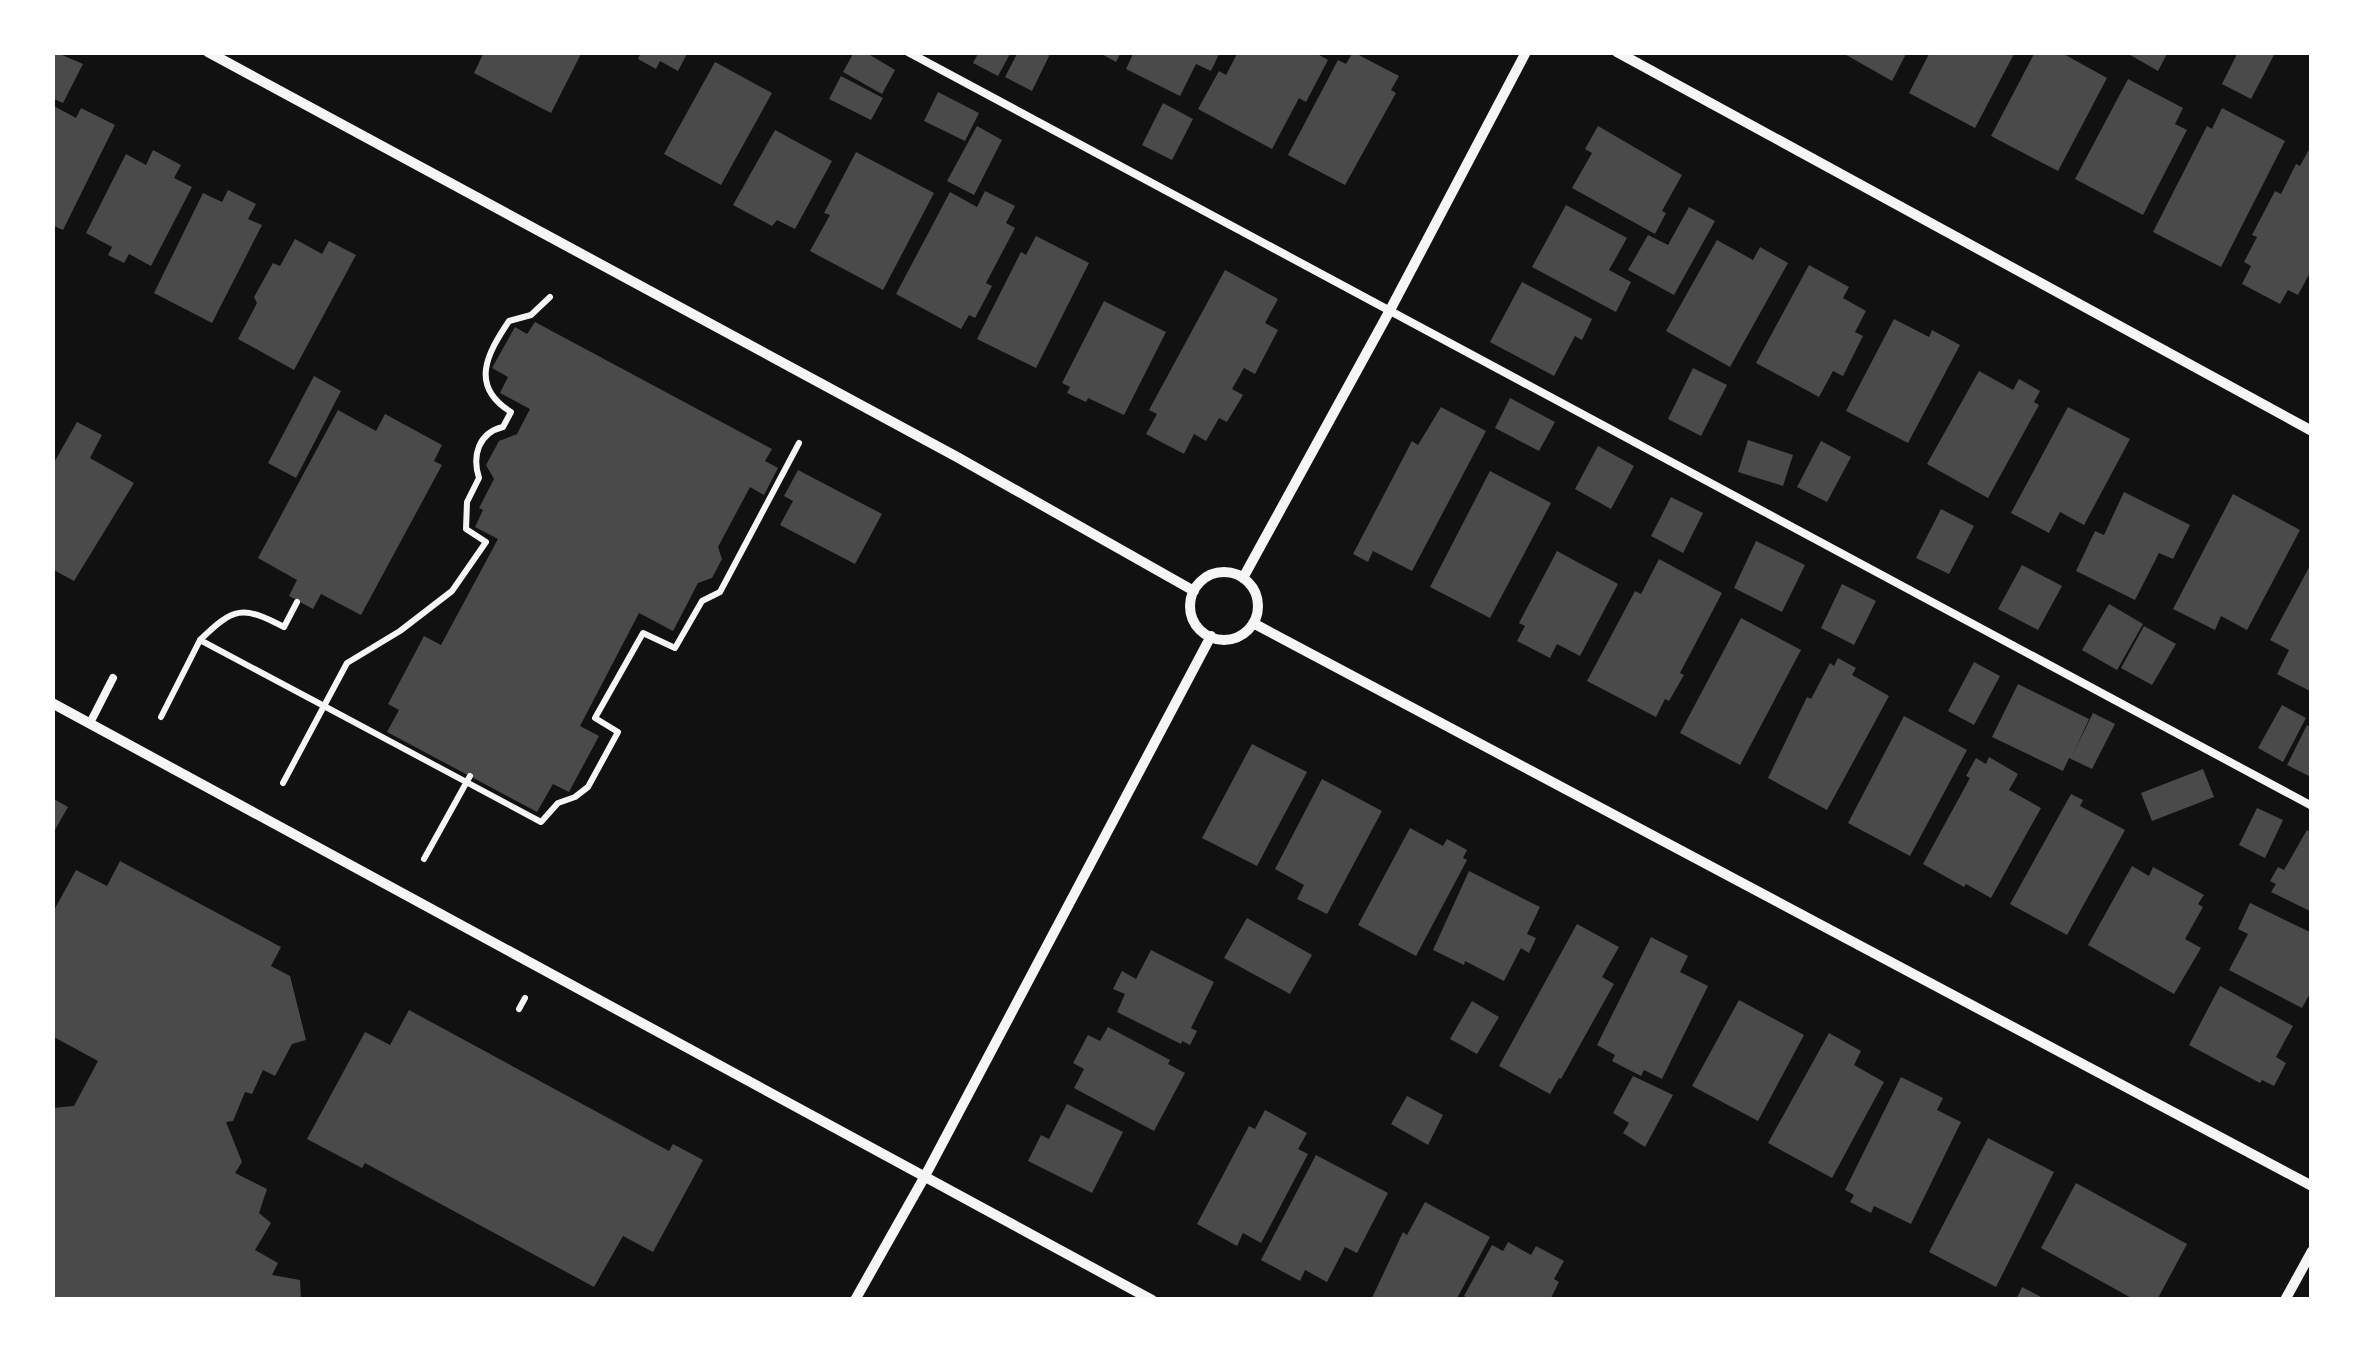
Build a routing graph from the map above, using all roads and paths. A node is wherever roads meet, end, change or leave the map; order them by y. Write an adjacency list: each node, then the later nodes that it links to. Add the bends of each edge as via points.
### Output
1 (208, 52): 10 (street)
2 (908, 52): 6 (lane)
3 (1526, 52): 6 (street)
4 (1616, 52): 7 (street)
5 (550, 297): 17 (path, via 531,315 509,321 484,371 487,391 511,412 476,452 479,478 466,529 486,542 452,591 347,663)
6 (1389, 312): 9 (street); 22 (lane)
7 (2312, 431)
8 (800, 443): 20 (path, via 720,592 702,601 676,648 643,632 596,718 618,732 588,787 558,802 541,822)
9 (1243, 578): 10 (street, via 1216,573); 12 (street, via 1258,598)
10 (1194, 591): 13 (street, via 1191,614)
11 (297, 602): 14 (path, via 284,627 238,610)
12 (1253, 623): 13 (street, via 1238,637); 27 (street)
13 (1211, 636): 26 (street)
14 (200, 640): 17 (path); 18 (path)
15 (113, 678): 19 (lane)
16 (52, 702): 19 (street)
17 (324, 706): 20 (path); 21 (path)
18 (161, 717)
19 (90, 723): 26 (street)
20 (468, 780): 23 (path)
21 (283, 783)
22 (2312, 806)
23 (424, 860)
24 (524, 998): 25 (path)
25 (519, 1009)
26 (925, 1176): 29 (street); 30 (street)
27 (2312, 1186)
28 (2312, 1251): 31 (street)
29 (855, 1300)
30 (1152, 1300)
31 (2285, 1300)

